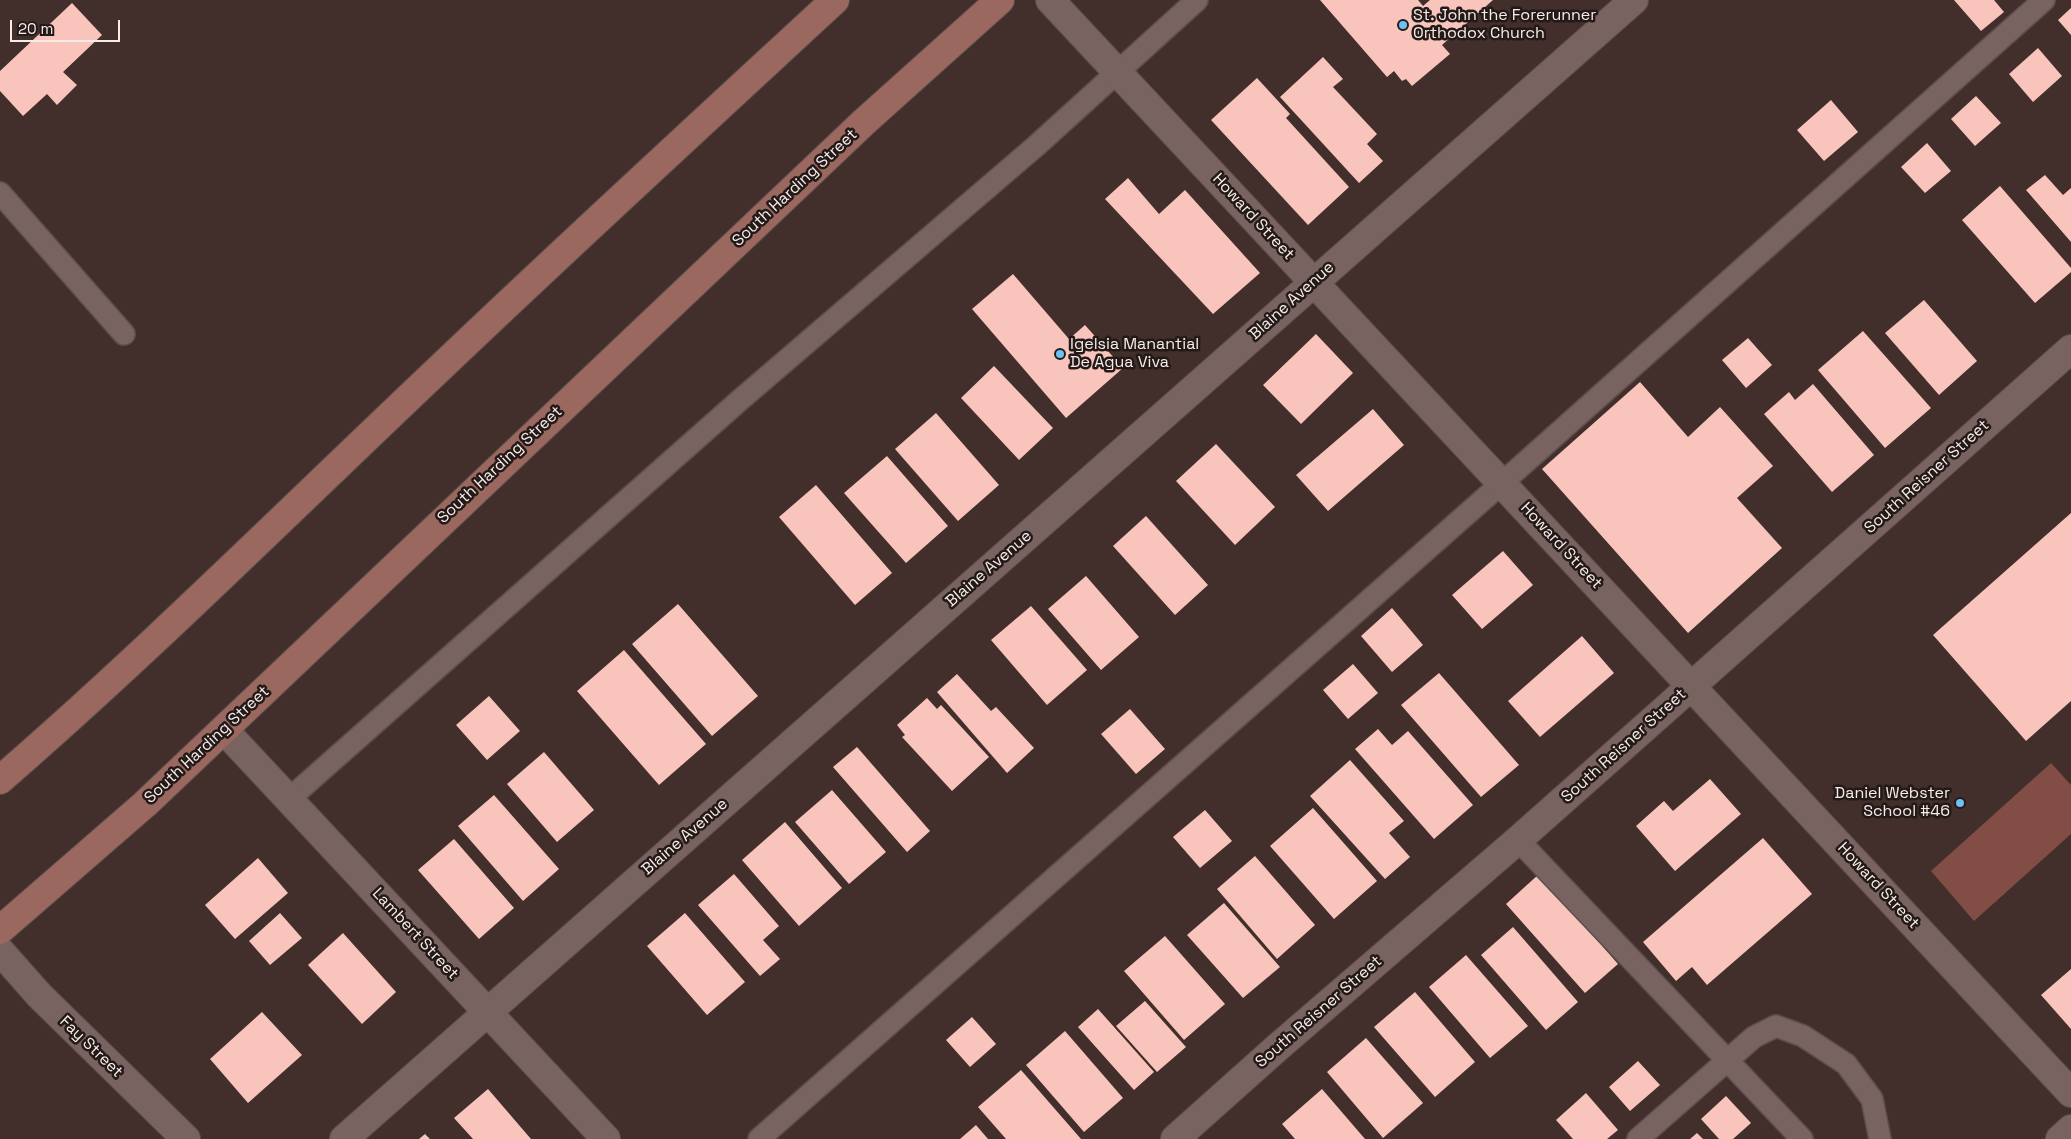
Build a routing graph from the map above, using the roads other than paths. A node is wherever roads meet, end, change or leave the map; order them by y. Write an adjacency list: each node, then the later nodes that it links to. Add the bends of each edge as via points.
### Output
1 (835, 0): 15 (main road, via 439,368 158,638)
2 (1000, 0): 14 (main road, South Harding Street, via 864,122)
3 (1050, 0): 7 (street, Howard Street)
4 (1197, 0): 7 (lane)
5 (1634, 0): 9 (street, Blaine Avenue)
6 (2044, 0): 12 (lane)
7 (1117, 72): 9 (street, Howard Street); 16 (lane)
8 (0, 193): 10 (lane)
9 (1313, 282): 12 (street, Howard Street); 20 (street, Blaine Avenue)
10 (124, 334)
11 (2071, 349): 13 (street, South Reisner Street)
12 (1502, 483): 13 (street, Howard Street); 27 (lane)
13 (1692, 686): 17 (street, South Reisner Street); 22 (street, Howard Street)
14 (224, 730): 16 (street, Lambert Street); 18 (main road, South Harding Street, via 145,804)
15 (0, 780)
16 (289, 799): 20 (street, Lambert Street)
17 (1518, 840): 21 (lane); 28 (street, South Reisner Street)
18 (0, 930)
19 (0, 951): 24 (street, Fay Street, via 38,995)
20 (487, 1011): 25 (street, Blaine Avenue); 26 (street, Lambert Street)
21 (1727, 1061): 29 (lane); 30 (lane); 31 (lane, via 1754,1037 1776,1026 1803,1036 1846,1064 1872,1099)
22 (2071, 1093)
23 (2071, 1129): 32 (street)
24 (186, 1139)
25 (344, 1139)
26 (606, 1139)
27 (759, 1139)
28 (1175, 1139)
29 (1638, 1139)
30 (1802, 1139)
31 (1880, 1139)
32 (2060, 1139)

